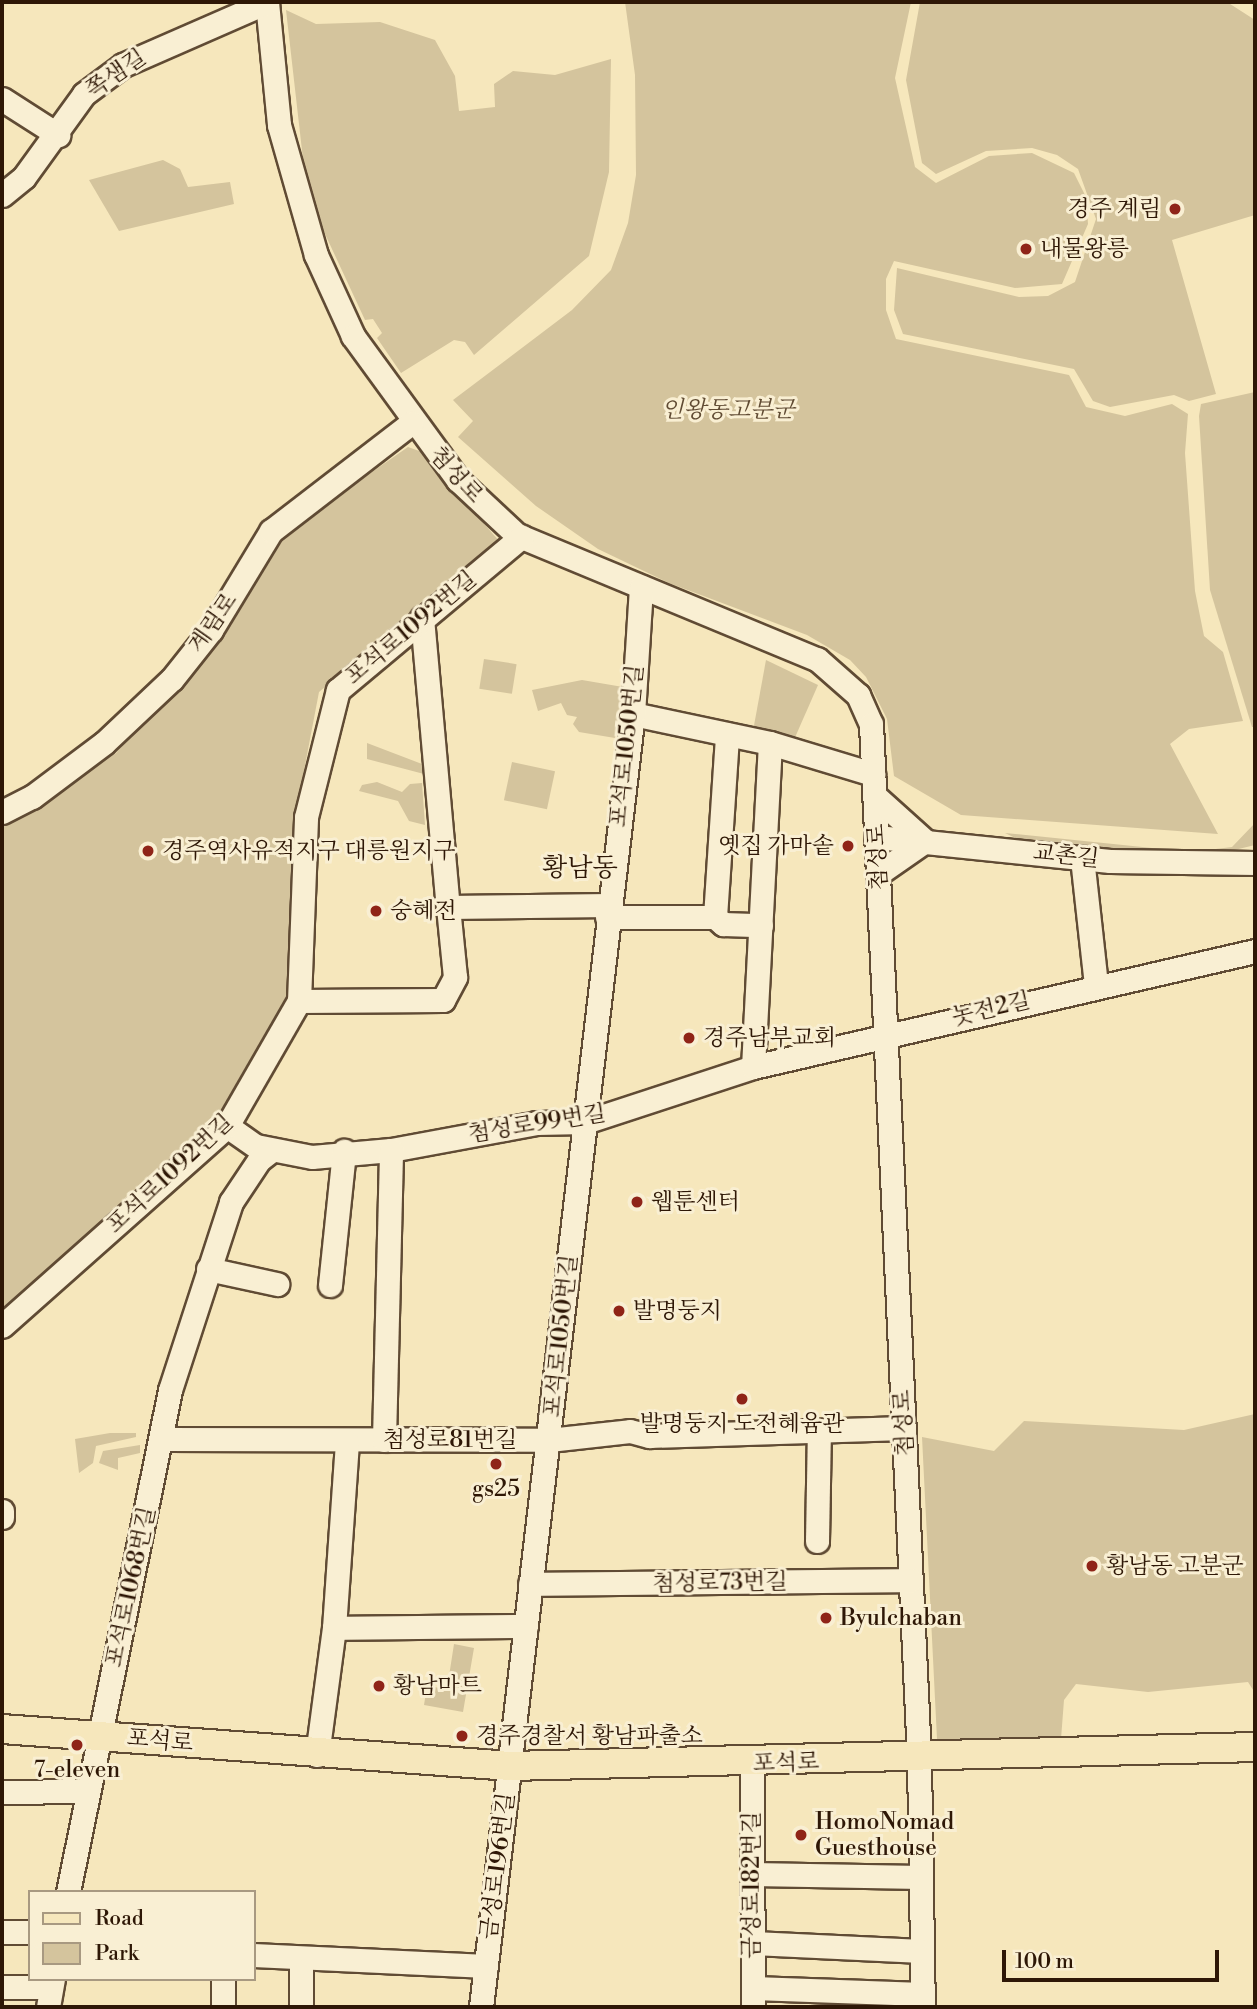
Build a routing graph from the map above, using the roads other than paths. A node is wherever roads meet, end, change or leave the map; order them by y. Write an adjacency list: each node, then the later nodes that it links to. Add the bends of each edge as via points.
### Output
1 (267, 2): 3 (street, 쪽샘길, via 122,65 84,94); 5 (street, 첨성로, via 279,125 316,255 353,336)
2 (2, 99): 3 (street)
3 (58, 135): 4 (street, 쪽샘길)
4 (2, 195)
5 (411, 423): 6 (street, 첨성로, via 458,480); 13 (street, 계림로, via 271,531 211,630 172,679 104,743 32,797)
6 (521, 537): 7 (street, 첨성로); 8 (street, 포석로1092번길)
7 (641, 587): 9 (street, 포석로1050번길); 12 (street, 첨성로, via 840,674 871,724)
8 (422, 618): 19 (street); 25 (street, 포석로1092번길, via 352,674 334,701 306,817)
9 (632, 714): 10 (street); 20 (street, 포석로1050번길)
10 (727, 734): 11 (street); 21 (street)
11 (770, 743): 12 (street); 22 (street)
12 (874, 785): 14 (street, 첨성로); 15 (street)
13 (2, 811)
14 (877, 837): 15 (street, 교촌길); 18 (street, 첨성로)
15 (925, 841): 16 (street, 교촌길); 18 (street)
16 (1082, 858): 17 (street, 교촌길); 24 (street)
17 (1255, 863)
18 (879, 873): 26 (street, 첨성로)
19 (448, 907): 20 (street); 25 (street, via 455,977 443,1000)
20 (608, 911): 21 (street); 28 (street, 포석로1050번길)
21 (715, 917): 22 (street, via 723,924)
22 (761, 925): 27 (street)
23 (1255, 951): 24 (street, 놋전2길)
24 (1097, 984): 26 (street, 놋전2길)
25 (299, 1001): 29 (street, 포석로1092번길)
26 (886, 1034): 27 (street, 첨성로99번길); 37 (street, 첨성로)
27 (753, 1068): 28 (street, 첨성로99번길)
28 (585, 1122): 31 (street, 첨성로99번길, via 536,1123); 41 (street, 포석로1050번길)
29 (227, 1126): 30 (street, 첨성로99번길); 36 (street, 포석로1092번길)
30 (272, 1150): 32 (street, 첨성로99번길, via 312,1157); 33 (street, 포석로1068번길, via 259,1160 231,1202)
31 (391, 1150): 32 (street, 첨성로99번길); 40 (street)
32 (344, 1151): 35 (street)
33 (208, 1269): 34 (street); 39 (street, 포석로1068번길, via 170,1390)
34 (277, 1284)
35 (331, 1285)
36 (2, 1326)
37 (904, 1428): 38 (street, 첨성로81번길); 46 (street, 첨성로)
38 (819, 1431): 41 (street, 첨성로81번길, via 649,1436 617,1431); 45 (street)
39 (163, 1439): 42 (street, 첨성로81번길); 51 (street, 포석로1068번길)
40 (384, 1440): 41 (street, 첨성로81번길); 42 (street, 첨성로81번길)
41 (549, 1440): 47 (street, 포석로1050번길)
42 (347, 1442): 49 (street)
43 (2, 1511): 44 (street)
44 (2, 1517)
45 (817, 1541)
46 (911, 1580): 47 (street, 첨성로73번길); 54 (street, 첨성로)
47 (530, 1584): 48 (street, 포석로1050번길)
48 (526, 1626): 49 (street); 56 (street, 포석로1050번길)
49 (334, 1628): 53 (street)
50 (2, 1729): 51 (main road, 포석로)
51 (99, 1735): 53 (main road, 포석로); 57 (street, 포석로1068번길)
52 (1255, 1747): 54 (main road, 포석로)
53 (317, 1755): 56 (main road, 포석로)
54 (919, 1759): 55 (main road, 포석로); 60 (street, 첨성로)
55 (752, 1763): 56 (main road, 포석로); 59 (street, 금성로182번길)
56 (511, 1766): 68 (street, 금성로196번길)
57 (87, 1791): 58 (street); 61 (street, 포석로1068번길)
58 (2, 1792)
59 (752, 1874): 60 (street); 64 (street, 금성로182번길)
60 (921, 1877): 65 (street, 첨성로)
61 (68, 1890)
62 (2, 1932): 63 (street)
63 (28, 1932)
64 (753, 1943): 65 (street); 72 (street, 금성로182번길)
65 (922, 1951): 73 (street, 첨성로)
66 (256, 1955): 67 (street, 금성로196번길)
67 (305, 1958): 68 (street, 금성로196번길); 75 (street)
68 (486, 1966): 76 (street, 금성로196번길)
69 (223, 1981): 74 (street)
70 (2, 1987): 71 (street)
71 (51, 1991)
72 (753, 1998): 73 (street)
73 (923, 2001)
74 (223, 2007)
75 (301, 2007)
76 (481, 2007)

